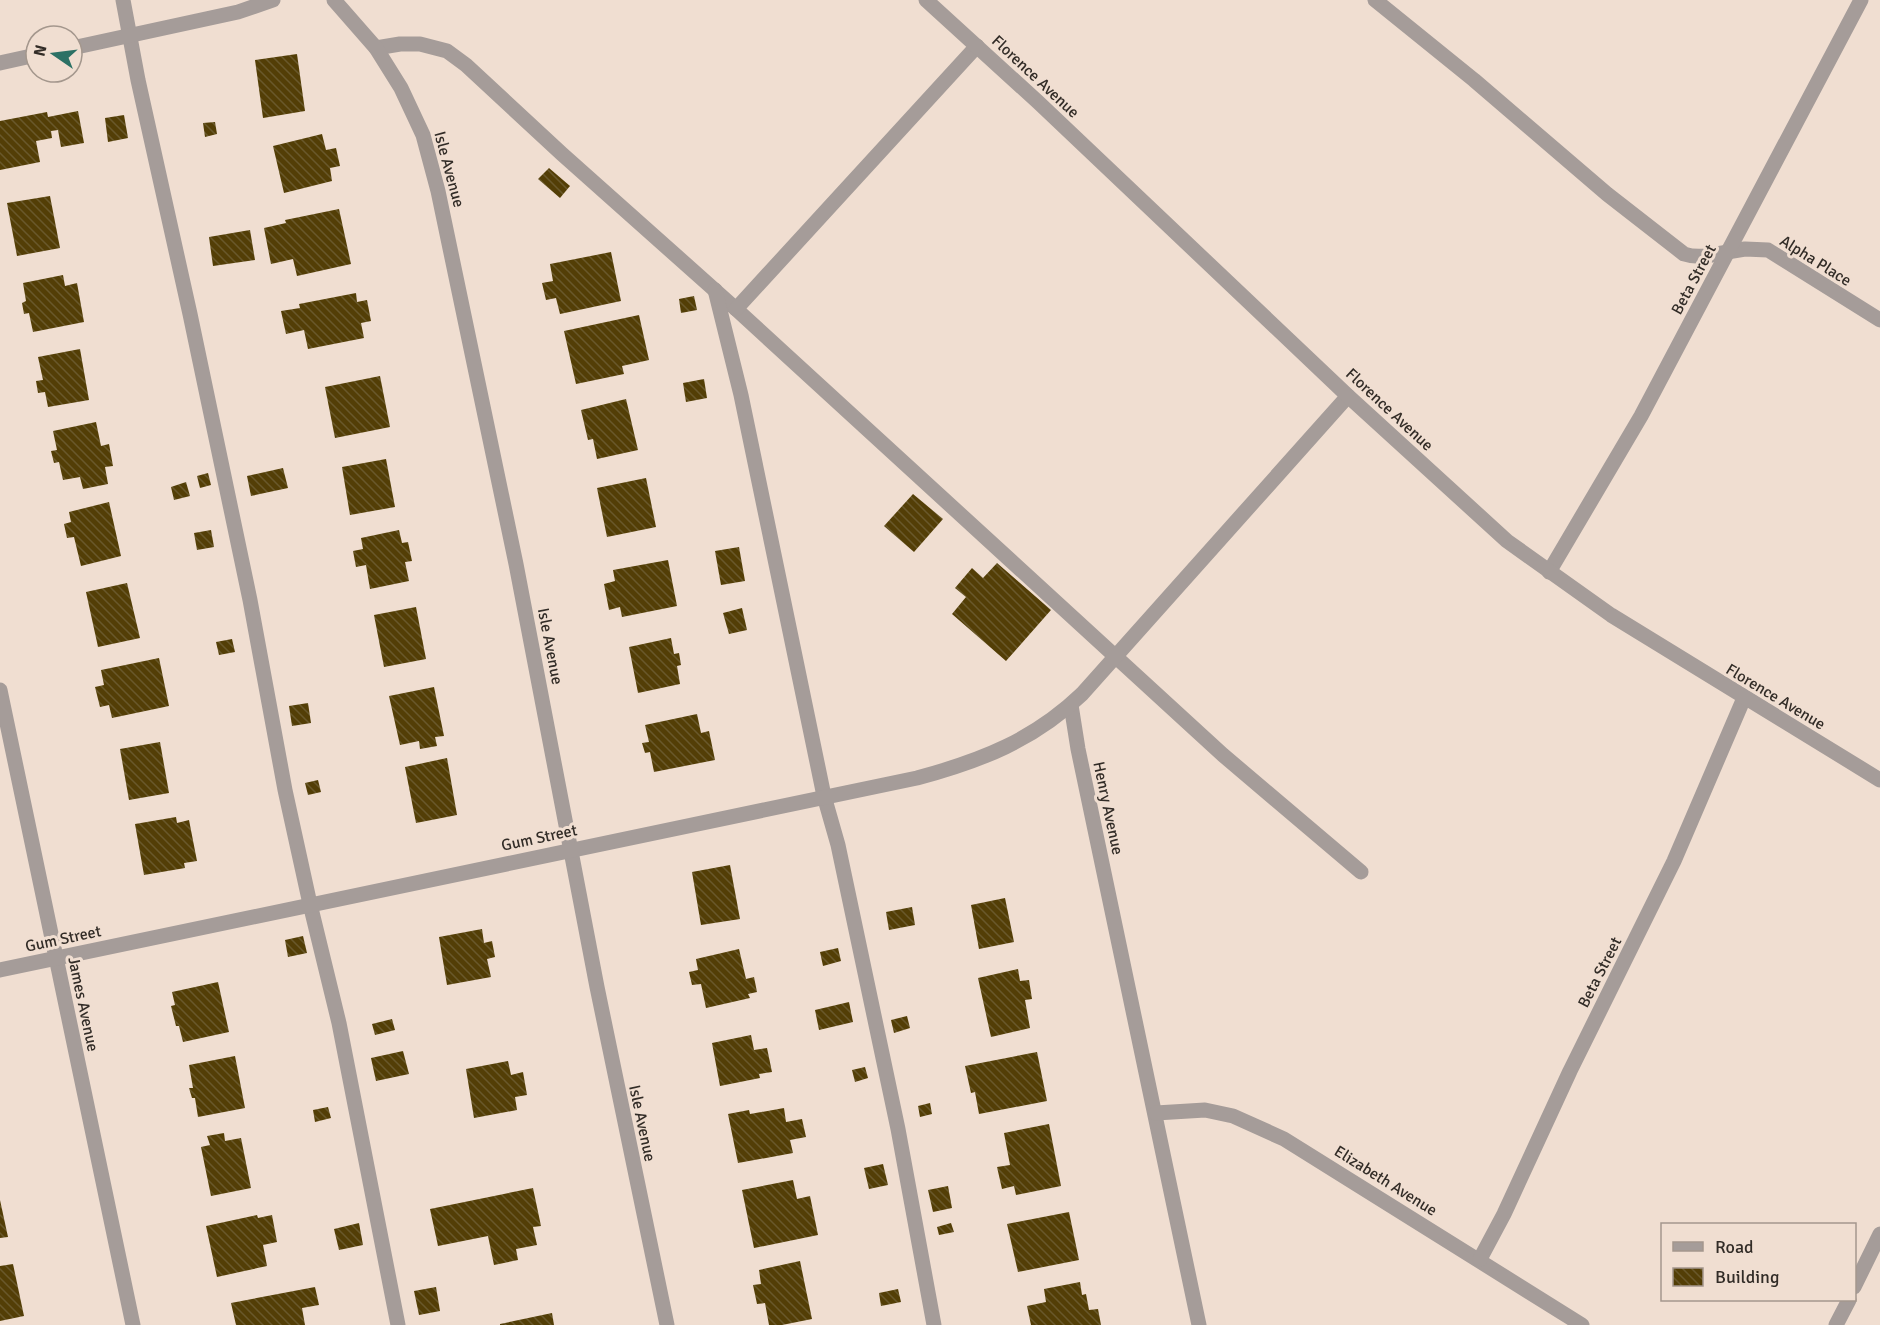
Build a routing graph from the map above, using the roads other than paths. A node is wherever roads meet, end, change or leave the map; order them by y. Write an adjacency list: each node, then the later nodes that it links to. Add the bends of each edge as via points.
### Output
1 (123, 0): 7 (street)
2 (273, 0): 7 (street, via 238,12)
3 (334, 0): 10 (street, Isle Avenue)
4 (926, 0): 9 (street, Florence Avenue)
5 (1375, 0): 13 (street, Alpha Place, via 1684,254 1705,257)
6 (1861, 0): 13 (street, Beta Street)
7 (130, 36): 8 (street); 27 (street)
8 (84, 46)
9 (977, 46): 15 (street); 17 (street, Florence Avenue)
10 (376, 48): 14 (street, via 420,44 447,51 466,64); 25 (street, Isle Avenue, via 402,88 423,135 438,191)
11 (24, 58): 12 (street)
12 (0, 63)
13 (1728, 252): 16 (street, Alpha Place, via 1768,250); 18 (street, Beta Street, via 1641,416)
14 (715, 290): 15 (street); 24 (street, via 741,394)
15 (736, 309): 19 (street)
16 (1880, 320)
17 (1348, 396): 18 (street, Florence Avenue, via 1507,541); 19 (street)
18 (1549, 572): 21 (street, Florence Avenue)
19 (1115, 655): 22 (street); 26 (street, via 1223,755)
20 (0, 690): 28 (street, James Avenue)
21 (1744, 698): 23 (street, Florence Avenue); 32 (street, Beta Street, via 1674,861)
22 (1071, 705): 24 (street, Gum Street, via 1040,729 999,752 917,778); 30 (street, Henry Avenue)
23 (1880, 780)
24 (824, 796): 25 (street, Gum Street); 38 (street, via 898,1129)
25 (572, 849): 27 (street, Gum Street); 37 (street, Isle Avenue)
26 (1361, 872)
27 (310, 904): 28 (street, Gum Street); 36 (street, via 339,1023)
28 (56, 959): 29 (street, Gum Street); 35 (street, James Avenue)
29 (0, 970)
30 (1156, 1113): 32 (street, Elizabeth Avenue, via 1205,1110 1233,1116 1284,1139); 39 (street, Henry Avenue)
31 (1880, 1234): 33 (street)
32 (1480, 1259): 40 (street, Elizabeth Avenue)
33 (1856, 1283)
34 (1848, 1301): 41 (street)
35 (133, 1325)
36 (398, 1325)
37 (667, 1325)
38 (934, 1325)
39 (1199, 1325)
40 (1582, 1325)
41 (1836, 1325)

